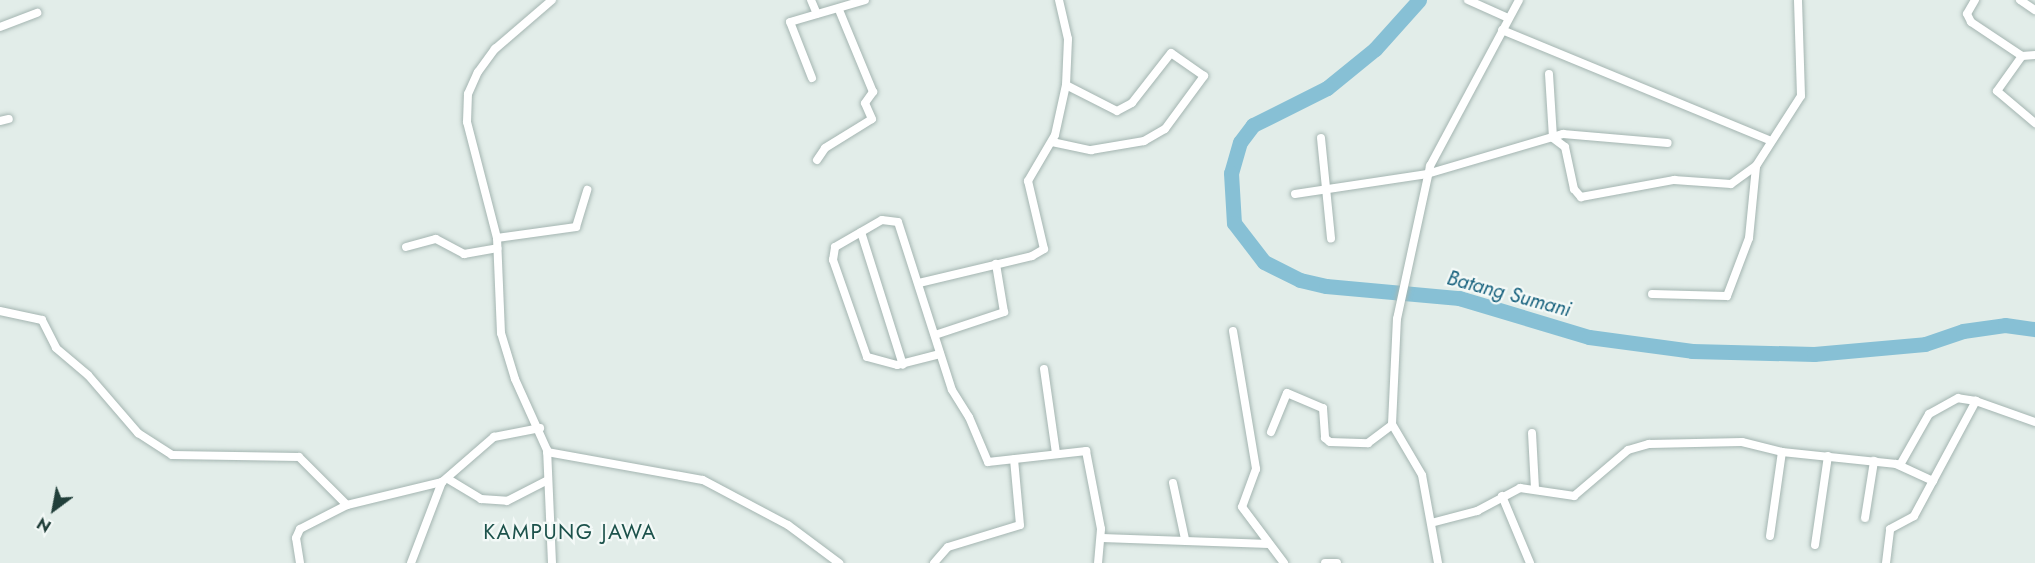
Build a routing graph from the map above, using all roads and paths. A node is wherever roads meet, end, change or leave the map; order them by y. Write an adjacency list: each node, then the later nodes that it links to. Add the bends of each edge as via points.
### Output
1 (552, 0): 35 (street, via 495,50 468,94 467,122)
2 (811, 0): 13 (street)
3 (865, 0): 10 (street)
4 (1059, 0): 21 (street, via 1068,39)
5 (1468, 0): 14 (street)
6 (1519, 0): 14 (street)
7 (1797, 0): 25 (street, via 1801,96)
8 (1975, 0): 18 (street, via 1967,18)
9 (2020, 0): 11 (street)
10 (839, 9): 13 (street); 28 (street, via 873,92 865,103 872,121 825,148)
11 (2035, 10)
12 (37, 13): 15 (street)
13 (817, 14): 20 (street, via 789,25)
14 (1508, 18): 16 (street)
15 (0, 27)
16 (1502, 30): 25 (street); 30 (street, via 1444,133)
17 (2035, 55): 18 (street)
18 (2022, 56): 22 (street, via 1997,91)
19 (1549, 74): 24 (street)
20 (812, 78)
21 (1066, 85): 26 (street); 26 (street, via 1117,111 1132,103 1171,53 1204,76 1166,129 1144,141 1091,150)
22 (2035, 123)
23 (1321, 138): 31 (street)
24 (1553, 138): 27 (street, via 1580,133); 29 (street, via 1566,147 1574,189 1585,198 1666,181 1731,184); 30 (street)
25 (1771, 141): 29 (street)
26 (1052, 142): 39 (street, via 1028,181 1044,249)
27 (1668, 143)
28 (817, 160)
29 (1756, 166): 41 (street, via 1749,238 1727,296)
30 (1427, 174): 31 (street); 50 (street, via 1397,319)
31 (1326, 187): 33 (street); 36 (street)
32 (587, 190): 35 (street, via 576,227)
33 (1295, 194)
34 (861, 232): 40 (street, via 882,220 898,222); 46 (street); 46 (street, via 835,247 833,260 867,357)
35 (497, 238): 38 (street)
36 (1331, 239)
37 (406, 247): 38 (street, via 436,238 464,254)
38 (497, 248): 51 (street, via 501,333 515,379)
39 (996, 264): 40 (street); 44 (street, via 1004,312)
40 (919, 284): 44 (street)
41 (1652, 294)
42 (0, 311): 67 (street, via 42,320 56,348 88,375 138,433 172,455 299,457)
43 (1233, 331): 73 (street, via 1256,470 1242,507)
44 (935, 335): 45 (street)
45 (940, 354): 46 (street); 58 (street, via 952,390 988,462)
46 (903, 365)
47 (1044, 369): 56 (street)
48 (1976, 400): 49 (street); 60 (street, via 1958,398 1929,414); 63 (street)
49 (2035, 422)
50 (1392, 425): 52 (street, via 1368,443 1330,442 1325,438 1323,408 1287,393); 69 (street, via 1422,475)
51 (540, 428): 54 (street); 61 (street, via 494,437)
52 (1272, 432)
53 (1532, 433): 65 (street)
54 (547, 452): 62 (street); 78 (street, via 637,465 703,480 788,525)
55 (1782, 452): 57 (street); 65 (street, via 1729,441 1649,444 1628,450 1574,496); 70 (street)
56 (1056, 453): 58 (street); 71 (street, via 1081,449 1088,453)
57 (1827, 456): 59 (street); 74 (street)
58 (1014, 459): 79 (street, via 1020,525 956,544)
59 (1874, 461): 60 (street); 68 (street)
60 (1900, 465): 63 (street)
61 (445, 480): 62 (street, via 481,499 507,501); 67 (street); 76 (street)
62 (548, 480): 77 (street)
63 (1933, 481): 86 (street, via 1911,519 1890,529)
64 (1173, 483): 72 (street)
65 (1535, 488): 66 (street)
66 (1502, 496): 69 (street, via 1477,511); 85 (street)
67 (347, 505): 75 (street, via 300,529 296,538)
68 (1865, 518)
69 (1431, 523): 84 (street)
70 (1770, 536)
71 (1101, 538): 72 (street); 80 (street)
72 (1185, 539): 73 (street)
73 (1269, 544): 81 (street)
74 (1815, 545)
75 (300, 563)
76 (411, 563)
77 (552, 563)
78 (839, 563)
79 (934, 563)
80 (1098, 563)
81 (1284, 563)
82 (1325, 563): 83 (street)
83 (1337, 563)
84 (1438, 563)
85 (1530, 563)
86 (1886, 563)

